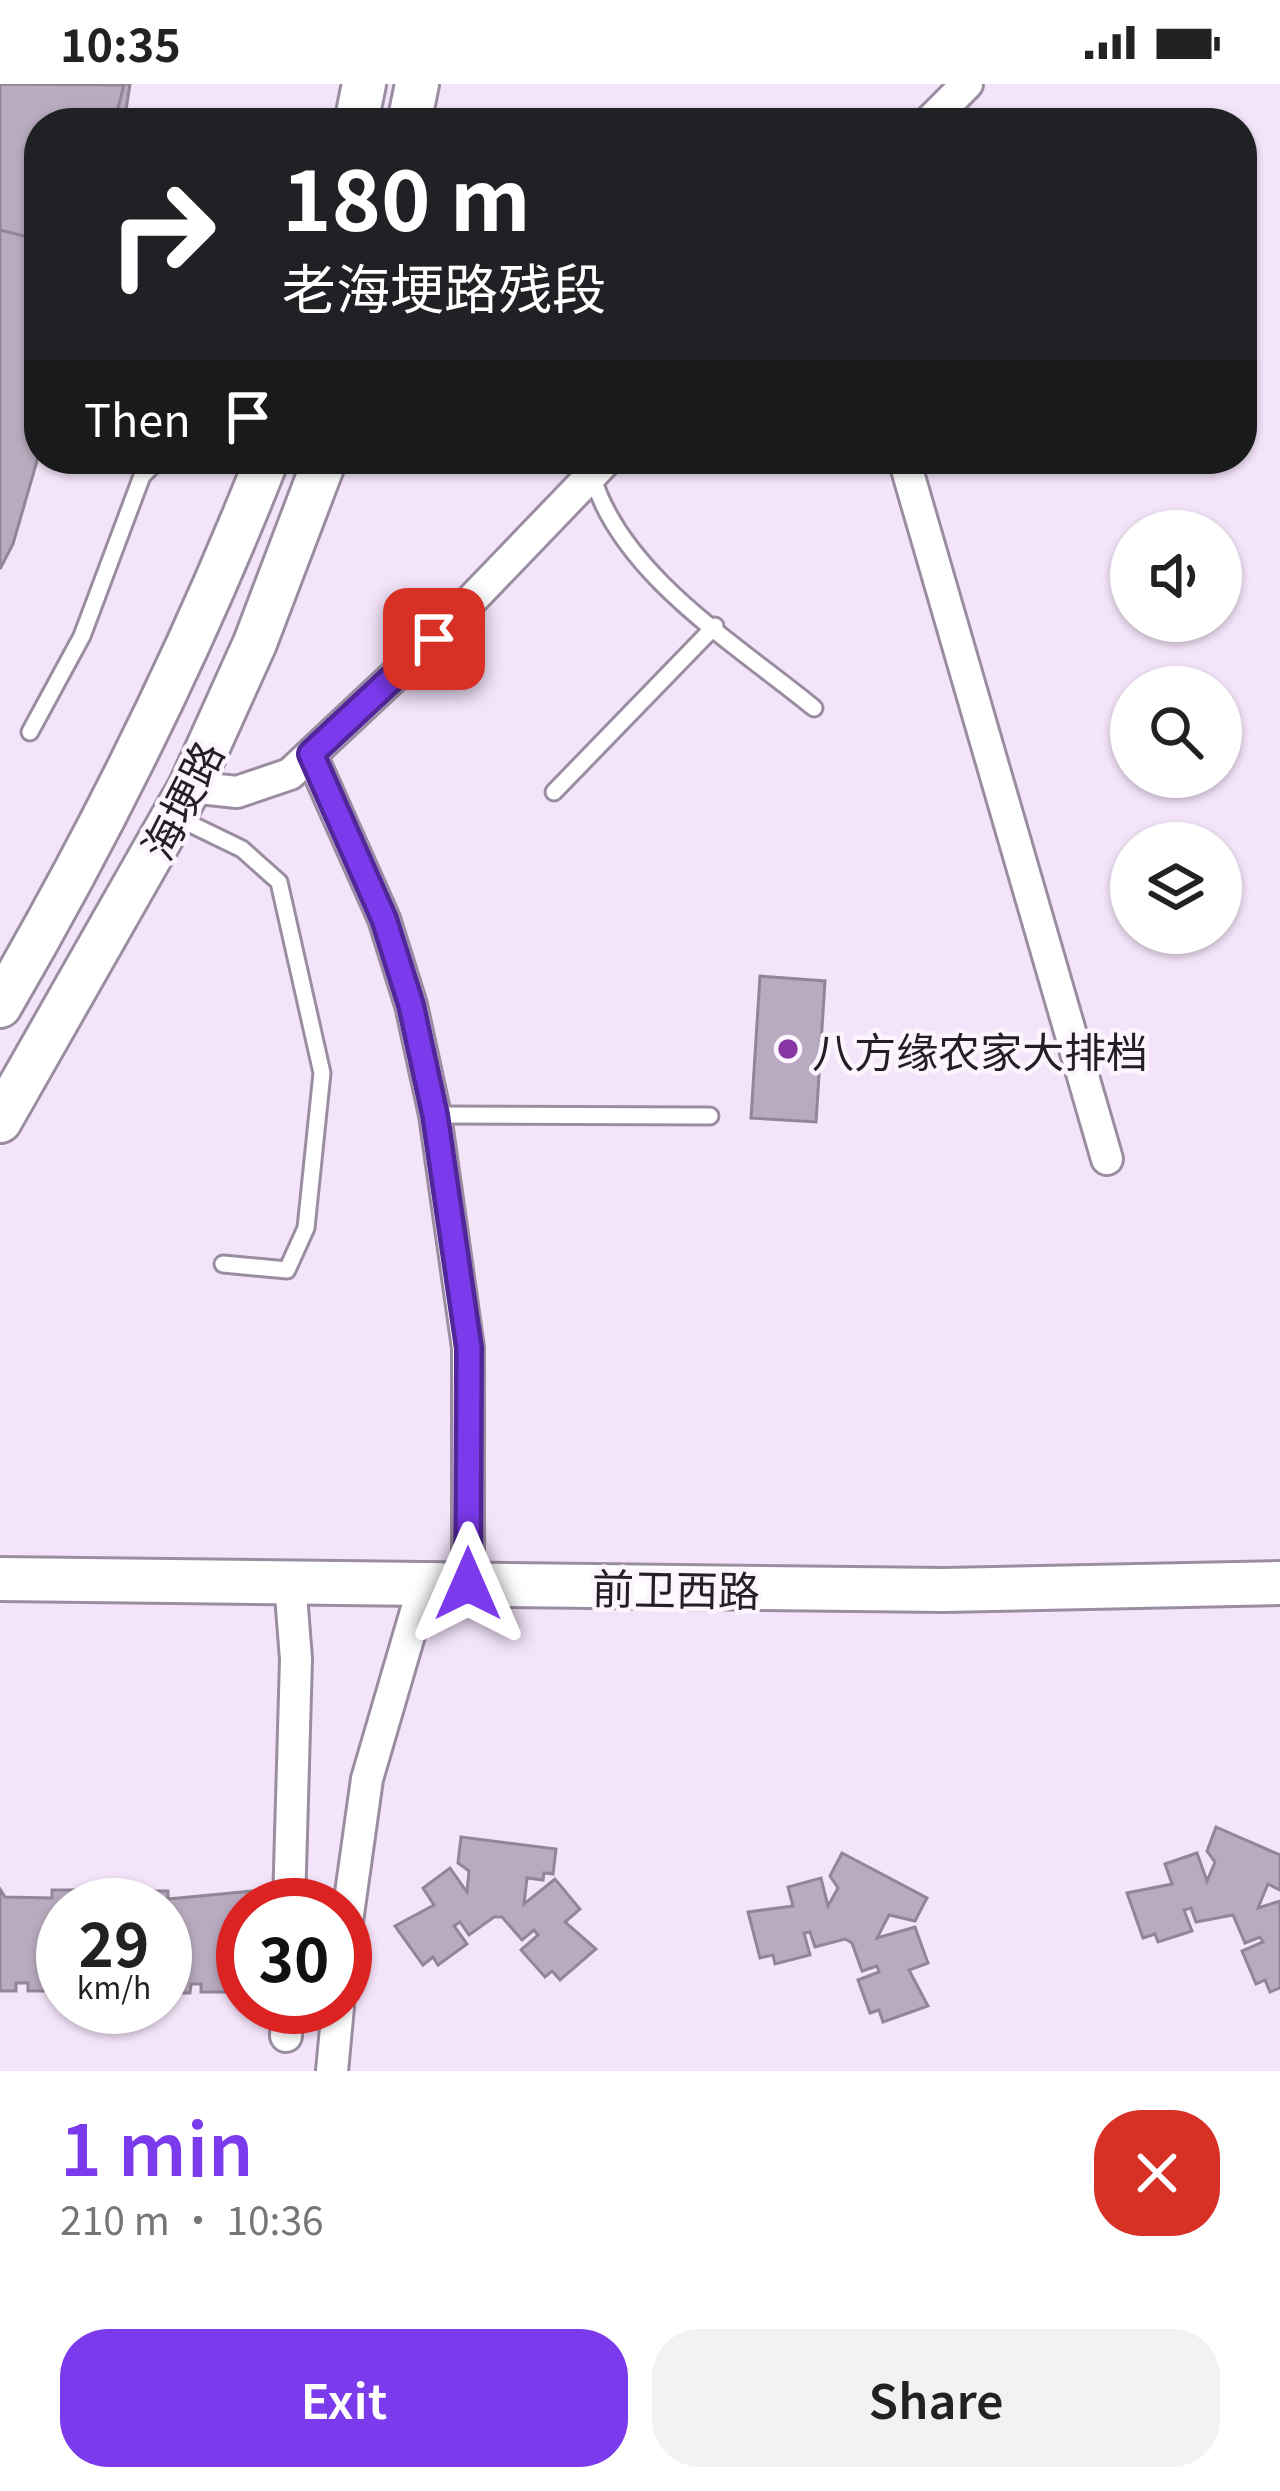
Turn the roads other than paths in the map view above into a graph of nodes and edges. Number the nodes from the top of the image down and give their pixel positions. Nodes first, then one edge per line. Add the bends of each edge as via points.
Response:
1 (968, 84) edge
2 (943, 108) edge
3 (144, 474) edge
4 (248, 474) edge
5 (319, 474) edge
6 (581, 474) edge
7 (592, 474) edge
8 (908, 474) edge
9 (715, 626) junction
10 (814, 708) dead end
11 (30, 732) dead end
12 (311, 754) junction
13 (554, 792) dead end
14 (182, 801) junction
15 (0, 1006) edge
16 (435, 1115) junction
17 (710, 1116) dead end
18 (0, 1121) edge
19 (1107, 1159) dead end
20 (223, 1264) dead end
21 (0, 1579) edge
22 (290, 1582) junction
23 (1280, 1583) edge
24 (424, 1584) junction
25 (468, 1584) junction
26 (290, 1878) edge
27 (353, 1878) edge
28 (335, 2034) edge
29 (332, 2071) edge

1 - 2 street
3 - 11 lane via 82,636
4 - 15 main road, 海埂路 via 165,700
5 - 14 main road, 海埂路 via 255,643
6 - 12 street via 434,639
7 - 9 lane via 602,512 653,573
8 - 19 street
9 - 10 lane
9 - 13 lane
12 - 14 street via 290,774
12 - 16 street via 384,919
14 - 18 main road, 海埂路
14 - 20 lane via 279,883 322,1073 306,1228 287,1270
16 - 17 lane
16 - 25 street via 469,1348
21 - 22 main road, 前卫西路
22 - 24 main road, 前卫西路
22 - 26 street via 296,1659
23 - 25 main road, 前卫西路 via 944,1590
24 - 25 main road, 前卫西路
24 - 27 street via 367,1779
28 - 29 street

